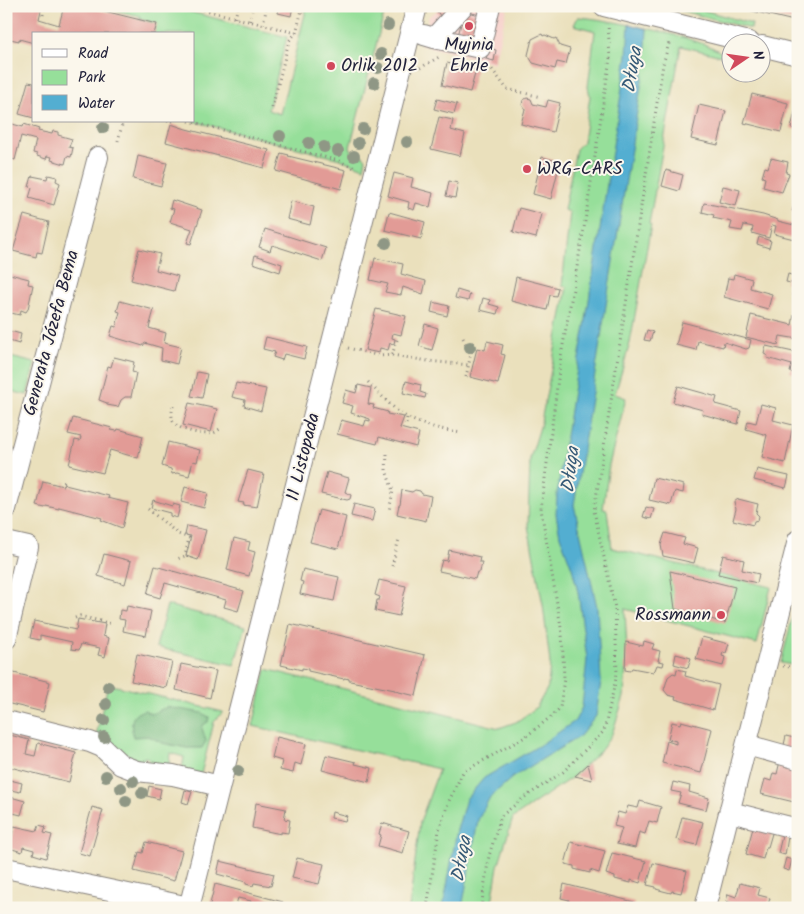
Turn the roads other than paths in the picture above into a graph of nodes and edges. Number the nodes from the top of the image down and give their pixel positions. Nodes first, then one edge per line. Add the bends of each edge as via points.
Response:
1 (418, 6) edge
2 (463, 6) edge
3 (484, 7) edge
4 (610, 12) edge
5 (411, 32) junction
6 (722, 36) edge
7 (438, 47) junction
8 (772, 48) edge
9 (798, 55) edge
10 (98, 157) dead end
11 (6, 509) edge
12 (798, 540) edge
13 (6, 542) edge
14 (793, 582) edge
15 (6, 639) edge
16 (6, 721) edge
17 (747, 745) junction
18 (798, 759) edge
19 (220, 786) junction
20 (730, 812) junction
21 (798, 829) edge
22 (6, 868) edge
23 (189, 907) edge
24 (705, 908) edge

1 - 5 street, 11 Listopada
2 - 7 street
3 - 7 street via 480,48
4 - 6 street
5 - 7 street
5 - 19 street, 11 Listopada
8 - 9 street
10 - 11 street, Generała Józefa Bema
12 - 14 street
13 - 15 street via 28,547
14 - 17 street
16 - 19 street via 90,742 102,747 121,765 137,771
17 - 18 street
17 - 20 street
19 - 23 street, 11 Listopada
20 - 21 street
20 - 24 street
22 - 23 street

